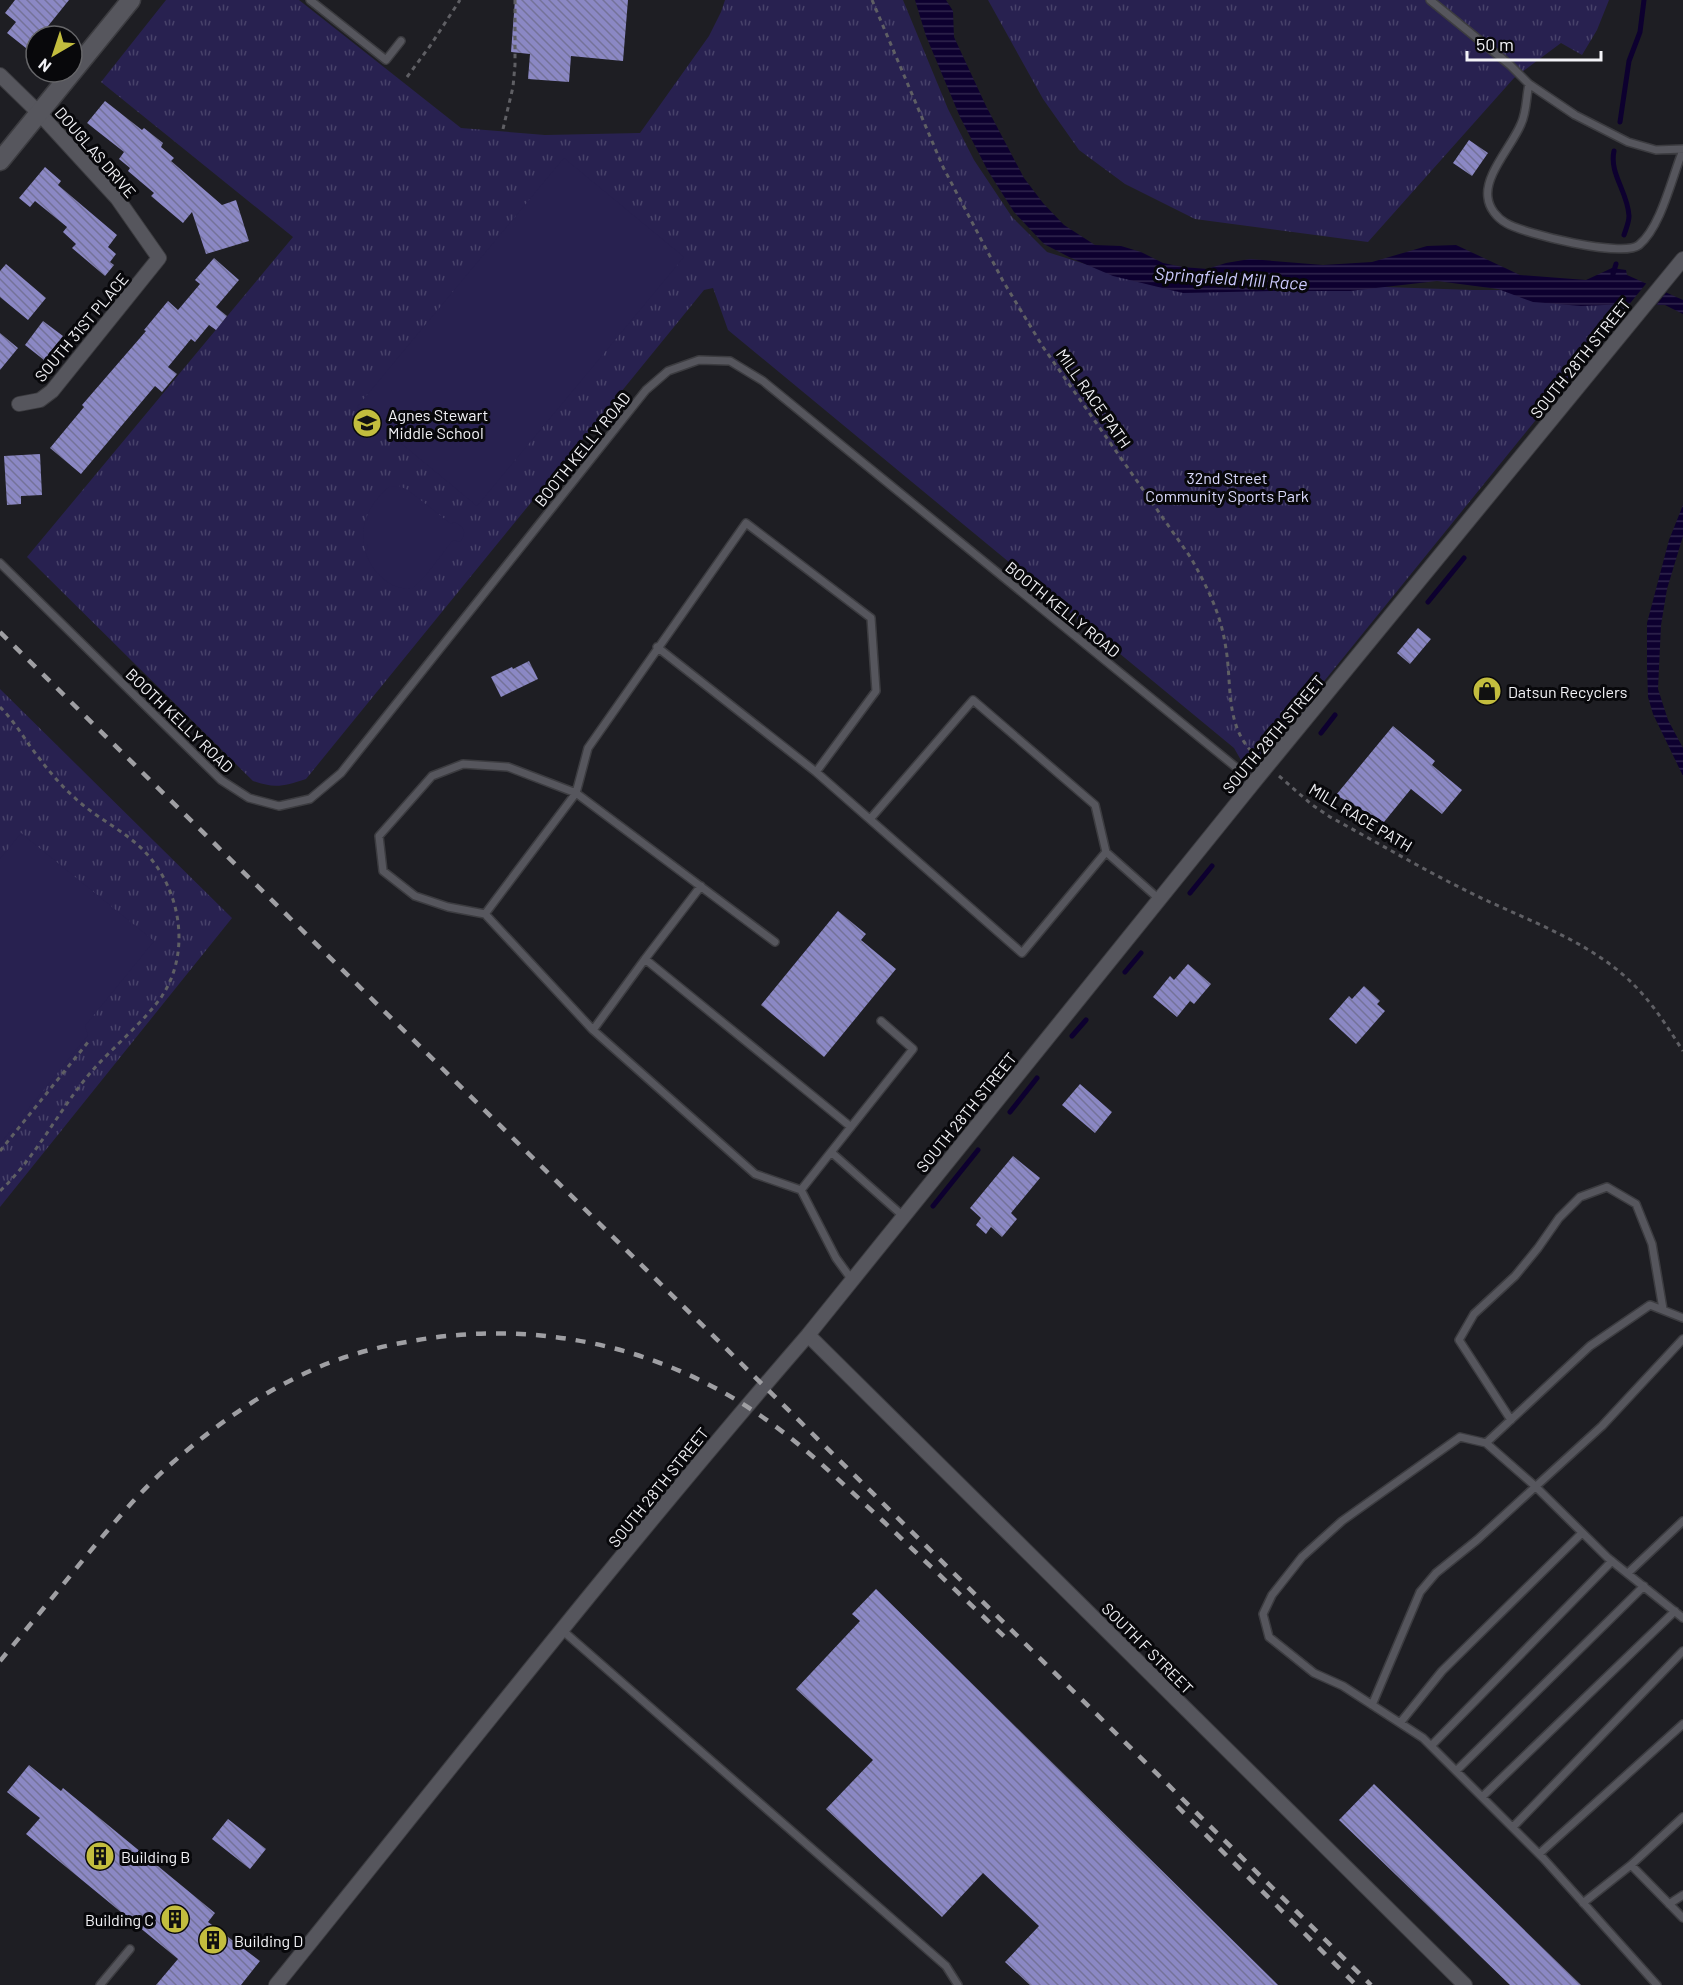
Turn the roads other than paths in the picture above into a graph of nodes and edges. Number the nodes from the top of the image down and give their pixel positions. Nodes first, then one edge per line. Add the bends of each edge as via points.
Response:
1 (131, 0) edge
2 (310, 0) edge
3 (1430, 0) edge
4 (401, 41) dead end
5 (0, 75) edge
6 (1528, 84) junction
7 (39, 113) junction
8 (1683, 149) edge
9 (0, 161) edge
10 (159, 258) joint
11 (1681, 262) edge
12 (19, 404) dead end
13 (0, 563) edge
14 (657, 647) junction
15 (816, 772) junction
16 (1254, 782) junction
17 (576, 793) junction
18 (871, 818) junction
19 (1106, 852) junction
20 (701, 886) junction
21 (1159, 899) junction
22 (485, 914) junction
23 (775, 942) dead end
24 (645, 960) junction
25 (881, 1021) dead end
26 (593, 1030) junction
27 (851, 1127) junction
28 (831, 1152) junction
29 (801, 1190) junction
30 (903, 1216) junction
31 (852, 1280) junction
32 (1663, 1310) junction
33 (1683, 1318) edge
34 (808, 1335) junction
35 (1683, 1339) edge
36 (1511, 1420) junction
37 (1486, 1443) junction
38 (1535, 1486) junction
39 (1683, 1521) edge
40 (1582, 1533) junction
41 (1611, 1561) junction
42 (1628, 1573) junction
43 (1644, 1586) junction
44 (1675, 1611) junction
45 (1683, 1618) edge
46 (562, 1630) junction
47 (1683, 1651) edge
48 (1372, 1705) junction
49 (1400, 1723) junction
50 (1683, 1724) edge
51 (1431, 1746) junction
52 (1456, 1771) junction
53 (1482, 1797) junction
54 (1683, 1816) edge
55 (1513, 1827) junction
56 (1539, 1854) junction
57 (1631, 1865) junction
58 (1683, 1894) edge
59 (1583, 1903) junction
60 (1669, 1904) junction
61 (1683, 1918) edge
62 (130, 1949) dead end
63 (100, 1985) edge
64 (276, 1985) edge
65 (957, 1985) edge
66 (1465, 1985) edge
67 (1657, 1985) edge

1 - 7 street
2 - 4 lane via 386,60
3 - 6 lane via 1510,64
5 - 7 street, DOUGLAS DRIVE
6 - 8 lane via 1575,115 1628,142 1656,150
6 - 8 lane via 1522,123 1488,185 1491,208 1497,216 1527,232 1617,249 1639,246 1662,211
7 - 9 street
7 - 10 street, DOUGLAS DRIVE via 117,198
10 - 12 street, SOUTH 31ST PLACE via 52,391 40,400
11 - 16 street, SOUTH 28TH STREET
13 - 16 lane, BOOTH KELLY ROAD via 221,780 249,798 279,807 310,799 341,773 646,390 668,371 699,360 730,361 763,381
14 - 15 lane
14 - 15 lane via 746,523 871,618 876,691
14 - 17 lane via 588,748
15 - 18 lane
16 - 21 street, SOUTH 28TH STREET
17 - 20 lane
17 - 22 lane
17 - 22 lane via 508,768 463,764 432,776 379,836 383,871 415,896 448,908
18 - 19 lane via 1022,952
18 - 19 lane via 973,700 1095,805
19 - 21 lane
20 - 23 lane
20 - 24 lane
21 - 30 street, SOUTH 28TH STREET
22 - 26 lane
24 - 26 lane
24 - 27 lane
25 - 27 lane via 913,1049
26 - 29 lane via 755,1174
27 - 28 lane
28 - 29 lane
28 - 30 lane
29 - 31 lane via 836,1258
30 - 31 street, SOUTH 28TH STREET
31 - 34 street, SOUTH 28TH STREET
32 - 33 lane
32 - 36 lane via 1650,1305 1590,1346
32 - 36 lane via 1652,1244 1636,1204 1607,1187 1580,1197 1515,1276 1474,1314 1459,1340
34 - 46 street, SOUTH 28TH STREET
34 - 66 street, SOUTH F STREET
35 - 38 lane via 1602,1426
36 - 37 lane
37 - 38 lane
37 - 48 lane via 1460,1437 1342,1521 1302,1557 1272,1595 1263,1614 1269,1637 1314,1673
38 - 40 lane
38 - 48 lane via 1436,1573 1420,1592
39 - 42 lane
40 - 41 lane
40 - 49 lane via 1442,1671
41 - 42 lane
41 - 51 lane
42 - 43 lane
43 - 44 lane
43 - 52 lane
44 - 45 lane
44 - 53 lane
46 - 64 street, SOUTH 28TH STREET
46 - 65 lane via 946,1966
47 - 55 lane
48 - 49 lane
49 - 51 lane
50 - 56 lane
51 - 52 lane
52 - 53 lane
53 - 55 lane
54 - 57 lane
55 - 56 lane
56 - 59 lane
57 - 59 lane
57 - 60 lane
58 - 60 lane
59 - 67 lane
60 - 61 lane
62 - 63 lane

